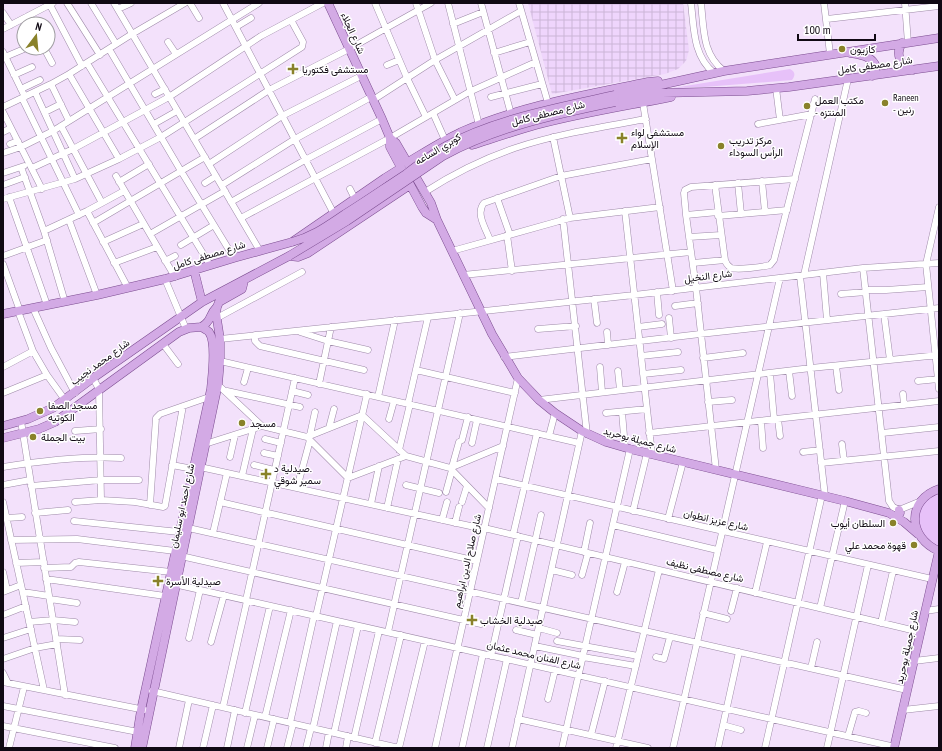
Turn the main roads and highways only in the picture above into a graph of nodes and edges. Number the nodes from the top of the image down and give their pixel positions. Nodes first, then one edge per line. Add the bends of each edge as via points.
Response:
1 (328, 3) edge
2 (939, 38) edge
3 (905, 43) junction
4 (846, 52) junction
5 (939, 66) edge
6 (914, 70) junction
7 (872, 76) junction
8 (683, 80) junction
9 (694, 92) junction
10 (615, 99) junction
11 (462, 132) junction
12 (468, 147) junction
13 (404, 165) junction
14 (417, 178) junction
15 (410, 185) junction
16 (437, 220) junction
17 (292, 242) junction
18 (289, 256) junction
19 (194, 270) junction
20 (244, 280) junction
21 (202, 302) junction
22 (217, 307) junction
23 (3, 314) edge
24 (201, 327) junction
25 (215, 382) junction
26 (3, 426) edge
27 (3, 438) edge
28 (197, 468) junction
29 (939, 484) edge
30 (935, 491) edge
31 (918, 534) junction
32 (939, 551) edge
33 (178, 554) junction
34 (172, 584) junction
35 (151, 679) junction
36 (145, 710) junction
37 (894, 747) edge
38 (135, 748) edge
39 (142, 748) edge

1 - 13 main road, شارع الجلاء via 390,138 395,141
2 - 3 main road, شارع مصطفى كامل
3 - 4 main road, شارع مصطفى كامل
3 - 6 main road via 899,50 900,60 904,66
4 - 7 main road via 873,60 876,67
4 - 8 main road, شارع مصطفى كامل
5 - 6 main road, شارع مصطفى كامل
6 - 7 main road, شارع مصطفى كامل
7 - 9 main road, شارع مصطفى كامل via 747,91
8 - 10 main road, شارع مصطفى كامل
8 - 11 main road, شارع مصطفى كامل via 648,82 548,103
9 - 10 main road, شارع مصطفى كامل
9 - 12 main road, شارع مصطفى كامل via 581,114 501,135
10 - 17 main road, كوبري الساعه, bridge via 534,114 457,141 318,232
10 - 18 main road, كوبري الساعه, bridge via 518,125 456,148 347,221
11 - 12 main road via 458,138 459,142
11 - 13 main road, شارع مصطفى كامل
12 - 14 main road, شارع مصطفى كامل
13 - 14 main road, شارع الجلاء
13 - 15 main road, شارع الجلاء
13 - 17 main road, شارع مصطفى كامل
14 - 16 main road, شارع الجلاء
15 - 16 main road, شارع الجلاء via 426,213
15 - 18 main road via 308,253 298,257
16 - 31 main road, شارع جميلة بوحريد via 480,311 518,378 555,413 585,433 649,454 889,514 898,514
17 - 19 main road, شارع مصطفى كامل
18 - 20 main road
19 - 21 main road
19 - 23 main road, شارع مصطفى كامل via 128,288
20 - 21 main road
20 - 22 main road via 242,289 219,302
21 - 26 main road, شارع محمد نجيب via 65,400 41,414
22 - 24 main road via 208,322
22 - 25 main road, شارع احمد ابو سليمان via 220,361
24 - 25 main road, شارع احمد ابو سليمان via 209,333 213,344
24 - 27 main road via 186,329 55,422 23,434
25 - 28 main road, شارع احمد ابو سليمان via 205,444
25 - 28 main road, شارع احمد ابو سليمان via 208,397
28 - 33 main road, شارع احمد ابو سليمان
29 - 30 main road
30 - 31 main road via 921,501 917,509 915,526
31 - 32 main road, شارع جميلة بوحريد via 927,544
32 - 37 main road, شارع جميلة بوحريد
33 - 34 main road, شارع احمد ابو سليمان
33 - 34 main road, شارع احمد ابو سليمان via 170,572
34 - 35 main road, شارع احمد ابو سليمان
34 - 35 main road, شارع احمد ابو سليمان via 165,596
35 - 36 main road, شارع احمد ابو سليمان
35 - 36 main road, شارع احمد ابو سليمان via 152,691
36 - 38 main road, شارع احمد ابو سليمان
36 - 39 main road, شارع احمد ابو سليمان

